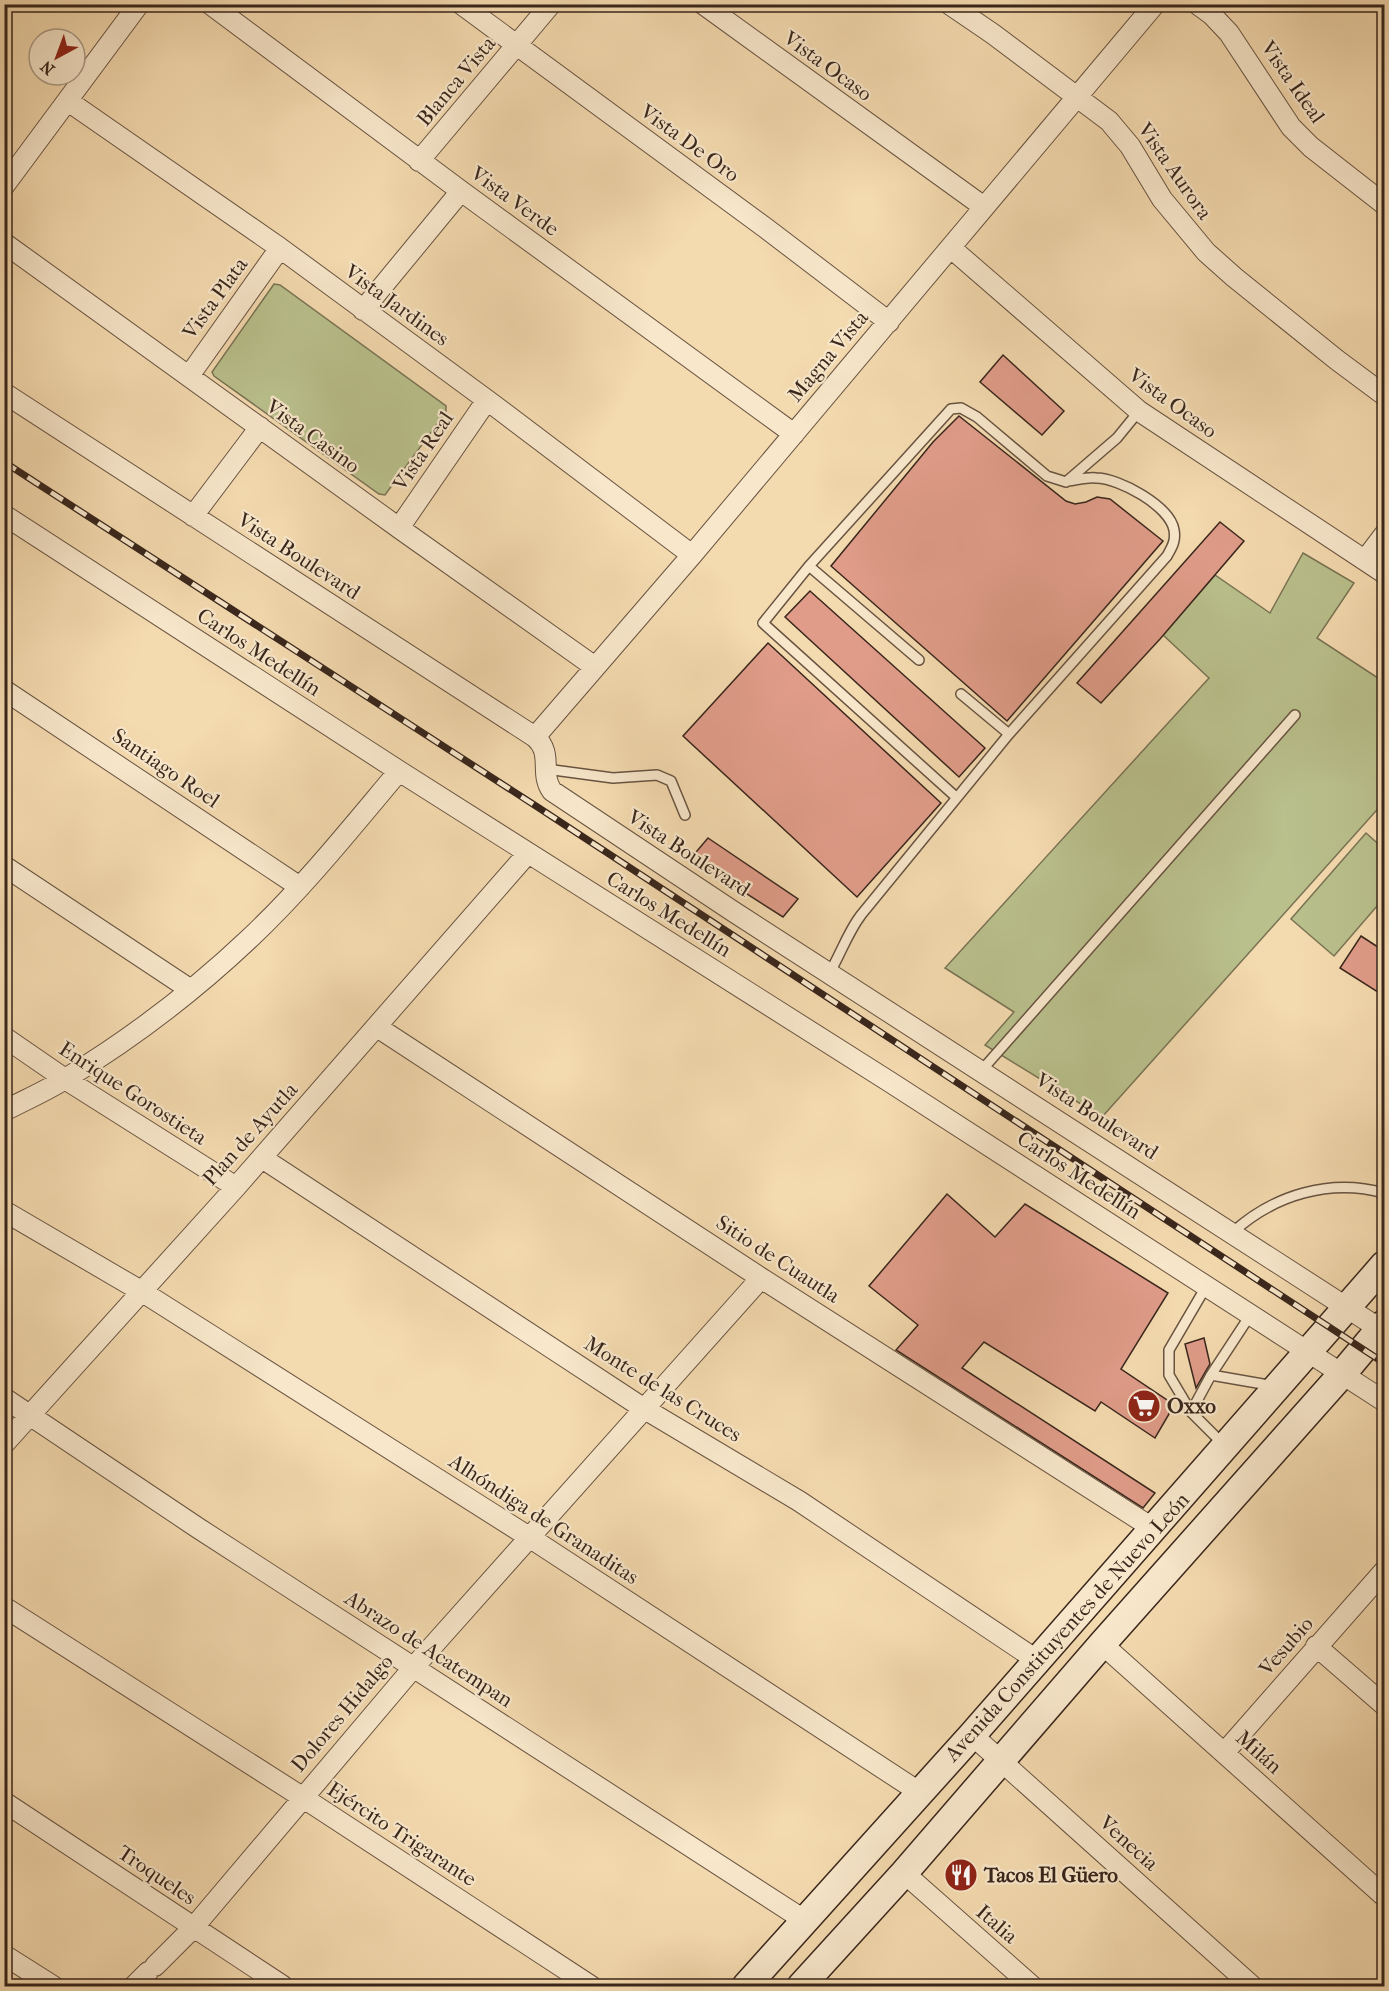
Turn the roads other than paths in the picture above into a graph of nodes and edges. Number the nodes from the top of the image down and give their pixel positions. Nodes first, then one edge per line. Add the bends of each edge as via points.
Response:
1 (139, 4) edge
2 (210, 4) edge
3 (461, 4) edge
4 (551, 4) edge
5 (703, 4) edge
6 (949, 4) edge
7 (1155, 4) edge
8 (1197, 4) edge
9 (517, 46) junction
10 (1077, 96) junction
11 (68, 101) junction
12 (420, 160) junction
13 (4, 186) edge
14 (461, 191) junction
15 (1384, 204) edge
16 (984, 207) junction
17 (4, 243) edge
18 (280, 248) junction
19 (951, 248) junction
20 (363, 310) junction
21 (889, 322) junction
22 (189, 376) junction
23 (4, 393) edge
24 (1384, 395) edge
25 (487, 400) junction
26 (1139, 411) junction
27 (260, 427) junction
28 (794, 434) junction
29 (1066, 482) junction
30 (4, 515) edge
31 (193, 516) junction
32 (399, 528) junction
33 (1384, 535) edge
34 (692, 555) junction
35 (1365, 560) junction
36 (809, 566) junction
37 (1384, 573) edge
38 (919, 660) dead end
39 (595, 667) junction
40 (4, 690) edge
41 (961, 694) dead end
42 (1295, 715) dead end
43 (1009, 734) junction
44 (535, 737) junction
45 (546, 769) junction
46 (399, 771) junction
47 (956, 797) junction
48 (685, 815) dead end
49 (528, 853) junction
50 (4, 866) edge
51 (300, 887) junction
52 (830, 972) junction
53 (191, 990) junction
54 (377, 1027) junction
55 (4, 1037) edge
56 (981, 1071) junction
57 (65, 1079) junction
58 (4, 1111) edge
59 (262, 1158) junction
60 (236, 1187) junction
61 (1384, 1192) edge
62 (4, 1210) edge
63 (1233, 1232) junction
64 (1384, 1265) edge
65 (761, 1278) junction
66 (1207, 1285) junction
67 (141, 1291) junction
68 (1348, 1307) junction
69 (1251, 1314) junction
70 (1382, 1326) edge
71 (1308, 1351) junction
72 (1343, 1373) junction
73 (1211, 1375) junction
74 (1278, 1387) junction
75 (4, 1398) edge
76 (1384, 1401) edge
77 (643, 1408) junction
78 (4, 1412) edge
79 (1191, 1412) junction
80 (26, 1420) junction
81 (4, 1444) edge
82 (1226, 1447) junction
83 (1154, 1529) junction
84 (529, 1537) junction
85 (1384, 1571) edge
86 (4, 1607) edge
87 (1102, 1644) junction
88 (1316, 1646) junction
89 (1038, 1661) junction
90 (412, 1668) junction
91 (1384, 1705) edge
92 (972, 1735) junction
93 (1224, 1753) junction
94 (1001, 1760) junction
95 (919, 1792) junction
96 (302, 1797) junction
97 (4, 1802) edge
98 (904, 1873) junction
99 (1384, 1896) edge
100 (804, 1920) junction
101 (193, 1928) junction
102 (4, 1955) edge
103 (146, 1975) edge
104 (53, 1986) edge
105 (283, 1986) edge
106 (591, 1986) edge
107 (746, 1986) edge
108 (803, 1986) edge
109 (1032, 1986) edge
110 (1252, 1986) edge

1 - 11 street
2 - 12 street, Vista Verde
3 - 9 street, Vista De Oro
4 - 9 street, Blanca Vista
5 - 16 street, Vista Ocaso
6 - 10 street, Vista Aurora
7 - 10 street, Magna Vista
8 - 15 street, Vista Ideal via 1229,33 1291,127
9 - 12 street, Blanca Vista
9 - 21 street, Vista De Oro
10 - 16 street, Magna Vista
10 - 24 street, Vista Aurora via 1109,121 1130,146 1162,200 1206,252
11 - 13 street
11 - 18 street, Vista Jardines
12 - 14 street, Vista Verde
14 - 20 street
14 - 28 street, Vista Verde
16 - 19 street, Magna Vista
17 - 22 street, Vista Casino
18 - 20 street, Vista Jardines
18 - 22 street, Vista Plata
19 - 21 street, Magna Vista
19 - 26 street, Vista Ocaso
20 - 25 street, Vista Jardines
21 - 28 street, Magna Vista
22 - 27 street, Vista Casino
23 - 31 street, Vista Boulevard
25 - 32 street, Vista Real
25 - 34 street, Vista Jardines
26 - 29 lane via 1117,438
26 - 35 street, Vista Ocaso
27 - 31 street
27 - 32 street, Vista Casino
28 - 34 street, Magna Vista
29 - 36 lane via 1047,476 977,417 961,408 951,409
29 - 43 lane via 1097,477 1142,495 1162,509 1174,528 1174,543 1167,556
30 - 46 street, Carlos Medellín
31 - 44 street, Vista Boulevard
32 - 39 street, Vista Casino
33 - 35 street
34 - 39 street, Magna Vista
35 - 37 street, Vista Ocaso
36 - 38 lane
36 - 47 lane via 763,623
39 - 44 street, Magna Vista
40 - 51 street, Santiago Roel
41 - 43 lane
42 - 56 lane
43 - 47 lane
44 - 45 street, Vista Boulevard via 544,748
45 - 48 lane via 613,778 657,775 671,781
45 - 52 street, Vista Boulevard via 552,791
46 - 49 street, Carlos Medellín
46 - 51 street
47 - 52 lane via 850,930
49 - 54 street, Plan de Ayutla
49 - 66 street, Carlos Medellín
50 - 53 street
51 - 53 street
52 - 56 street, Vista Boulevard
53 - 57 street
54 - 59 street, Plan de Ayutla
54 - 65 street, Sitio de Cuautla
55 - 57 street, Enrique Gorostieta
56 - 63 street, Vista Boulevard
57 - 58 street
57 - 60 street, Enrique Gorostieta
59 - 60 street, Plan de Ayutla
59 - 77 street, Monte de las Cruces
60 - 67 street, Plan de Ayutla
61 - 63 lane via 1365,1187 1322,1187 1285,1198 1247,1219
62 - 67 street, Alhóndiga de Granaditas
63 - 68 street, Vista Boulevard
64 - 68 main road, Avenida Constituyentes de Nuevo León
65 - 77 street, Dolores Hidalgo
65 - 83 street, Sitio de Cuautla
66 - 69 street, Carlos Medellín
66 - 79 lane via 1169,1350 1169,1375
67 - 80 street, Plan de Ayutla
67 - 84 street, Alhóndiga de Granaditas
68 - 70 street, Vista Boulevard
68 - 71 main road, Avenida Constituyentes de Nuevo León
69 - 71 street, Carlos Medellín
69 - 73 lane
70 - 72 main road, Avenida Constituyentes de Nuevo León
71 - 72 street, Carlos Medellín
71 - 74 main road, Avenida Constituyentes de Nuevo León
72 - 76 street, Carlos Medellín
72 - 87 main road, Avenida Constituyentes de Nuevo León
73 - 74 lane
73 - 79 lane
74 - 82 main road, Avenida Constituyentes de Nuevo León
75 - 80 street
77 - 84 street, Dolores Hidalgo
77 - 89 street, Monte de las Cruces via 799,1501
78 - 80 street
79 - 82 lane
80 - 81 street, Plan de Ayutla
80 - 90 street, Abrazo de Acatempan
82 - 83 main road, Avenida Constituyentes de Nuevo León
83 - 89 main road, Avenida Constituyentes de Nuevo León
84 - 90 street, Dolores Hidalgo
84 - 95 street, Alhóndiga de Granaditas
85 - 88 street, Vesubio
86 - 96 street, Ejército Trigarante
87 - 93 street, Milán
87 - 94 main road, Avenida Constituyentes de Nuevo León
88 - 91 street
88 - 93 street, Vesubio
89 - 92 main road, Avenida Constituyentes de Nuevo León
90 - 96 street, Dolores Hidalgo
90 - 100 street, Abrazo de Acatempan
92 - 94 street, Venecia
92 - 95 main road, Avenida Constituyentes de Nuevo León
93 - 99 street, Milán
94 - 98 main road, Avenida Constituyentes de Nuevo León
94 - 110 street, Venecia
95 - 100 main road, Avenida Constituyentes de Nuevo León
96 - 101 street, Dolores Hidalgo
96 - 106 street, Ejército Trigarante
97 - 101 street, Troqueles
98 - 108 main road, Avenida Constituyentes de Nuevo León
98 - 109 street, Italia
100 - 107 main road, Avenida Constituyentes de Nuevo León
101 - 103 street, Dolores Hidalgo
101 - 105 street, Troqueles
102 - 104 street

